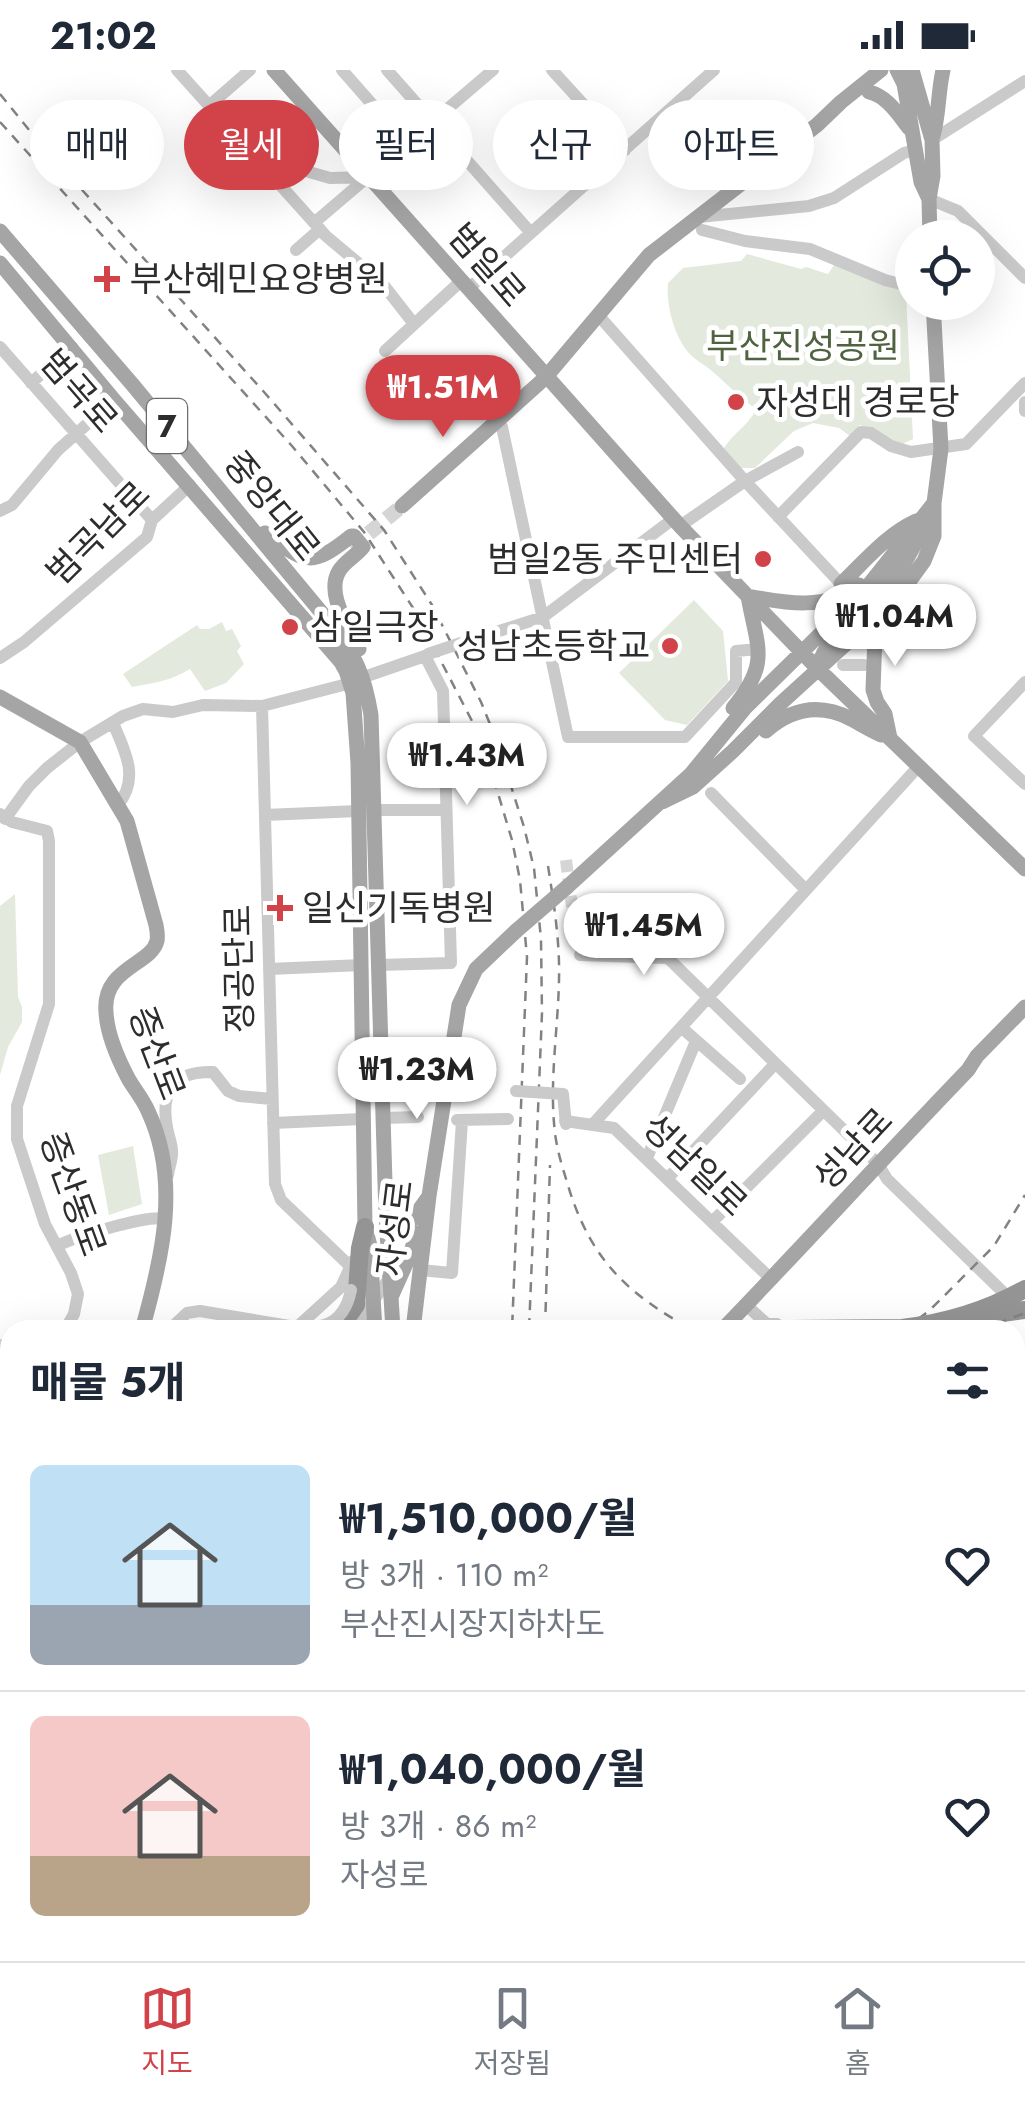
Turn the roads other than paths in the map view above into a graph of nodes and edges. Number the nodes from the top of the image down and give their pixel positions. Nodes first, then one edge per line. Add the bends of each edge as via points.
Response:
1 (177, 70) edge
2 (250, 70) edge
3 (274, 70) edge
4 (342, 70) edge
5 (387, 70) edge
6 (493, 70) edge
7 (552, 70) edge
8 (714, 70) edge
9 (880, 70) edge
10 (897, 70) edge
11 (912, 70) edge
12 (943, 70) edge
13 (1025, 81) edge
14 (862, 83) edge
15 (205, 100) edge
16 (216, 100) edge
17 (368, 100) edge
18 (414, 100) edge
19 (458, 100) edge
20 (579, 100) edge
21 (681, 100) edge
22 (814, 128) edge
23 (648, 130) edge
24 (912, 133) junction
25 (932, 140) junction
26 (339, 143) edge
27 (628, 147) edge
28 (915, 150) junction
29 (473, 167) edge
30 (286, 190) edge
31 (355, 190) edge
32 (381, 190) edge
33 (580, 190) edge
34 (738, 190) edge
35 (929, 200) junction
36 (930, 220) edge
37 (700, 224) junction
38 (317, 226) junction
39 (0, 231) edge
40 (532, 233) junction
41 (296, 250) dead end
42 (1020, 263) edge
43 (1, 265) edge
44 (1025, 278) edge
45 (895, 283) edge
46 (465, 285) junction
47 (599, 316) junction
48 (934, 320) edge
49 (414, 324) junction
50 (0, 347) edge
51 (72, 347) junction
52 (385, 352) dead end
53 (546, 378) junction
54 (31, 382) junction
55 (1025, 384) edge
56 (114, 400) junction
57 (1025, 402) edge
58 (515, 407) junction
59 (1025, 412) edge
60 (502, 427) junction
61 (76, 434) junction
62 (941, 449) junction
63 (798, 452) dead end
64 (745, 480) junction
65 (190, 485) junction
66 (228, 502) junction
67 (934, 503) junction
68 (402, 506) tunnel mouth
69 (0, 511) edge
70 (778, 517) junction
71 (924, 517) junction
72 (152, 520) junction
73 (676, 522) junction
74 (265, 533) junction
75 (351, 548) tunnel mouth
76 (332, 564) junction
77 (885, 566) junction
78 (841, 584) joint
79 (748, 596) junction
80 (892, 599) junction
81 (542, 616) junction
82 (493, 634) dead end
83 (473, 639) dead end
84 (359, 649) junction
85 (759, 649) junction
86 (800, 652) junction
87 (428, 654) dead end
88 (0, 658) edge
89 (842, 664) dead end
90 (864, 665) dead end
91 (818, 669) junction
92 (362, 678) junction
93 (1025, 682) edge
94 (0, 697) edge
95 (262, 706) junction
96 (112, 723) junction
97 (890, 738) junction
98 (80, 742) junction
99 (734, 752) junction
100 (918, 767) junction
101 (691, 774) junction
102 (1025, 784) edge
103 (711, 793) dead end
104 (662, 802) junction
105 (118, 805) junction
106 (367, 810) junction
107 (446, 810) junction
108 (265, 815) junction
109 (3, 816) edge
110 (1021, 865) edge
111 (1025, 881) edge
112 (805, 889) junction
113 (580, 955) dead end
114 (370, 965) junction
115 (269, 969) junction
116 (708, 1000) junction
117 (1025, 1007) edge
118 (682, 1028) junction
119 (696, 1041) junction
120 (363, 1049) junction
121 (775, 1064) junction
122 (740, 1079) dead end
123 (382, 1081) junction
124 (516, 1092) dead end
125 (272, 1099) junction
126 (823, 1111) junction
127 (383, 1118) junction
128 (418, 1118) dead end
129 (362, 1119) junction
130 (508, 1119) dead end
131 (273, 1123) junction
132 (593, 1124) junction
133 (647, 1158) junction
134 (878, 1164) junction
135 (668, 1178) junction
136 (166, 1182) junction
137 (429, 1196) junction
138 (386, 1216) junction
139 (166, 1218) junction
140 (712, 1222) junction
141 (365, 1227) junction
142 (56, 1246) junction
143 (387, 1247) junction
144 (360, 1248) junction
145 (417, 1253) junction
146 (352, 1268) junction
147 (372, 1268) junction
148 (390, 1277) junction
149 (770, 1280) junction
150 (355, 1289) junction
151 (1021, 1295) edge
152 (382, 1300) junction
153 (746, 1305) junction
154 (1025, 1310) edge
155 (71, 1320) edge
156 (145, 1320) edge
157 (180, 1320) edge
158 (247, 1320) edge
159 (297, 1320) edge
160 (334, 1320) edge
161 (345, 1320) edge
162 (363, 1320) edge
163 (377, 1320) edge
164 (390, 1320) edge
165 (414, 1320) edge
166 (731, 1320) edge
167 (763, 1320) edge
168 (939, 1320) edge
169 (944, 1320) edge
170 (968, 1320) edge
171 (972, 1320) edge

1 - 15 street
2 - 16 street
3 - 26 main road, 범일로
4 - 17 street
5 - 18 street
6 - 19 street
7 - 20 street
8 - 21 street
9 - 14 main road
10 - 14 main road
10 - 24 main road
11 - 25 main road
12 - 25 main road
13 - 25 street
14 - 22 main road
14 - 24 main road
23 - 27 street
24 - 28 main road
25 - 35 main road
28 - 35 main road
28 - 37 street via 834,198
29 - 40 street
30 - 38 street
31 - 38 street
32 - 46 main road, 범일로
33 - 40 street
34 - 37 main road
35 - 36 main road
35 - 42 street via 958,210
37 - 45 street via 745,241 810,250
37 - 47 main road via 649,255
38 - 41 street
38 - 49 street via 382,283
39 - 66 main road, 중앙대로 / 7
40 - 46 street
42 - 44 street
43 - 51 main road, 중앙대로 / 7
46 - 49 street
46 - 53 main road, 범일로
47 - 53 main road
47 - 64 street
48 - 62 main road, 자성로
49 - 52 street
50 - 54 street, 범곡로
51 - 54 street
51 - 56 main road, 중앙대로 / 7
53 - 58 main road
53 - 73 main road, 범일로
54 - 61 street, 범곡로
55 - 62 street via 966,444
56 - 61 street
56 - 65 main road, 중앙대로 / 7
57 - 59 street
58 - 60 main road
58 - 60 main road via 483,422 387,506 402,517
58 - 68 main road
60 - 81 street
61 - 69 street
61 - 72 street, 범곡로
62 - 67 main road, 자성로
62 - 70 street via 911,452 861,432
63 - 64 street
64 - 70 street
64 - 73 street
65 - 72 street, 범곡남로
65 - 92 main road, 중앙대로 / 7 via 341,662
66 - 74 main road
66 - 92 main road, 중앙대로 / 7 via 331,624
67 - 71 main road, 자성로
67 - 80 main road, 자성로 via 934,536 924,560
70 - 78 street
71 - 77 main road, 자성로
71 - 78 main road via 901,528
71 - 91 main road, 자성로 via 900,570 828,645
72 - 88 street, 범곡남로 via 147,537
73 - 79 main road, 범일로
73 - 81 street
74 - 76 main road via 287,560 310,568
74 - 84 main road via 310,558 327,556 351,536 363,547 339,571 336,588
75 - 76 main road
76 - 84 main road via 328,608
77 - 79 main road via 829,601
77 - 86 main road, 자성로
79 - 85 main road
79 - 86 main road, 범일로
80 - 91 main road, 자성로
80 - 97 main road via 875,635 872,665 873,690
81 - 82 street
81 - 85 street via 568,737 685,737 736,682 736,651
83 - 87 street, bridge
84 - 92 main road
85 - 101 main road via 754,678
86 - 91 main road, 범일로
86 - 101 main road, 자성로
89 - 90 street
91 - 97 main road, 범일로
91 - 99 main road, 자성로
92 - 95 street
92 - 106 main road, 중앙대로 / 7 via 355,712
92 - 106 main road, 중앙대로 / 7 via 374,690
92 - 107 street via 425,656 443,691
93 - 102 street via 974,736
94 - 98 main road, 증산로
95 - 96 street via 144,709
95 - 108 street, 정공단로
96 - 98 street
96 - 105 street via 130,784
97 - 99 main road via 838,714 798,711
97 - 100 main road, 범일로
98 - 105 main road, 증산로
98 - 109 street
99 - 104 main road, 자성로 via 693,787
100 - 110 main road
100 - 112 street
101 - 104 main road, 자성로
103 - 112 street
104 - 137 main road, 자성로, bridge via 476,969 459,1005
105 - 136 main road, 증산로 via 140,860 158,938 117,978 106,1014 127,1076 148,1111
106 - 107 street
106 - 108 street
106 - 114 main road, 중앙대로 / 7
107 - 114 street via 450,963
108 - 115 street, 정공단로
109 - 142 street, 증산동로 via 46,831 49,841 49,1004 16,1106 17,1140
110 - 111 main road
112 - 116 street
113 - 116 street via 666,958
114 - 115 street
114 - 120 main road, 중앙대로 / 7
114 - 123 main road, 중앙대로 / 7
115 - 125 street, 정공단로
116 - 118 street
116 - 121 street
117 - 134 main road, 성남로
118 - 119 street
118 - 132 street
119 - 122 street
119 - 133 street
120 - 123 main road via 370,1103
120 - 129 main road, 중앙대로 / 7
121 - 126 street
121 - 135 street
123 - 127 main road, 중앙대로 / 7
124 - 132 street, 성남일로, bridge via 562,1094 565,1122
125 - 131 street, 정공단로
125 - 136 street via 228,1092 213,1072 174,1083 165,1101 172,1153
126 - 134 street
126 - 140 street
127 - 128 street
127 - 138 main road, 중앙대로 / 7
129 - 131 street
129 - 141 main road, 중앙대로 / 7
130 - 145 street via 460,1120 452,1272
131 - 146 street, 정공단로 via 274,1184 281,1200
132 - 133 street, 성남일로 via 614,1128
133 - 135 street, 성남일로
134 - 149 main road, 성남로
134 - 151 street
135 - 140 street, 성남일로
136 - 139 main road, 증산로
137 - 138 main road via 407,1227 392,1227
137 - 145 main road, 자성로
138 - 143 main road, 중앙대로 / 7
139 - 142 street
139 - 156 main road, 증산로
140 - 149 street, 성남일로
141 - 144 highway
141 - 147 main road, 중앙대로 / 7
142 - 155 street, 증산동로 via 78,1294
143 - 145 main road via 399,1256
143 - 148 main road, 중앙대로 / 7
144 - 146 street
144 - 150 highway
145 - 148 main road
145 - 152 main road
145 - 165 main road, 자성로
146 - 150 street
146 - 159 street via 341,1287
147 - 148 main road
147 - 152 main road, 중앙대로 / 7
148 - 152 main road, 중앙대로 / 7
149 - 153 main road, 성남로
150 - 160 street, bridge
150 - 161 highway via 356,1305
151 - 168 street
151 - 169 highway, bridge
151 - 170 street
152 - 162 street
152 - 163 main road, 중앙대로 / 7
152 - 164 main road, 중앙대로 / 7
153 - 166 main road, 성남로
153 - 167 street
154 - 171 highway, bridge
157 - 158 street via 200,1312

